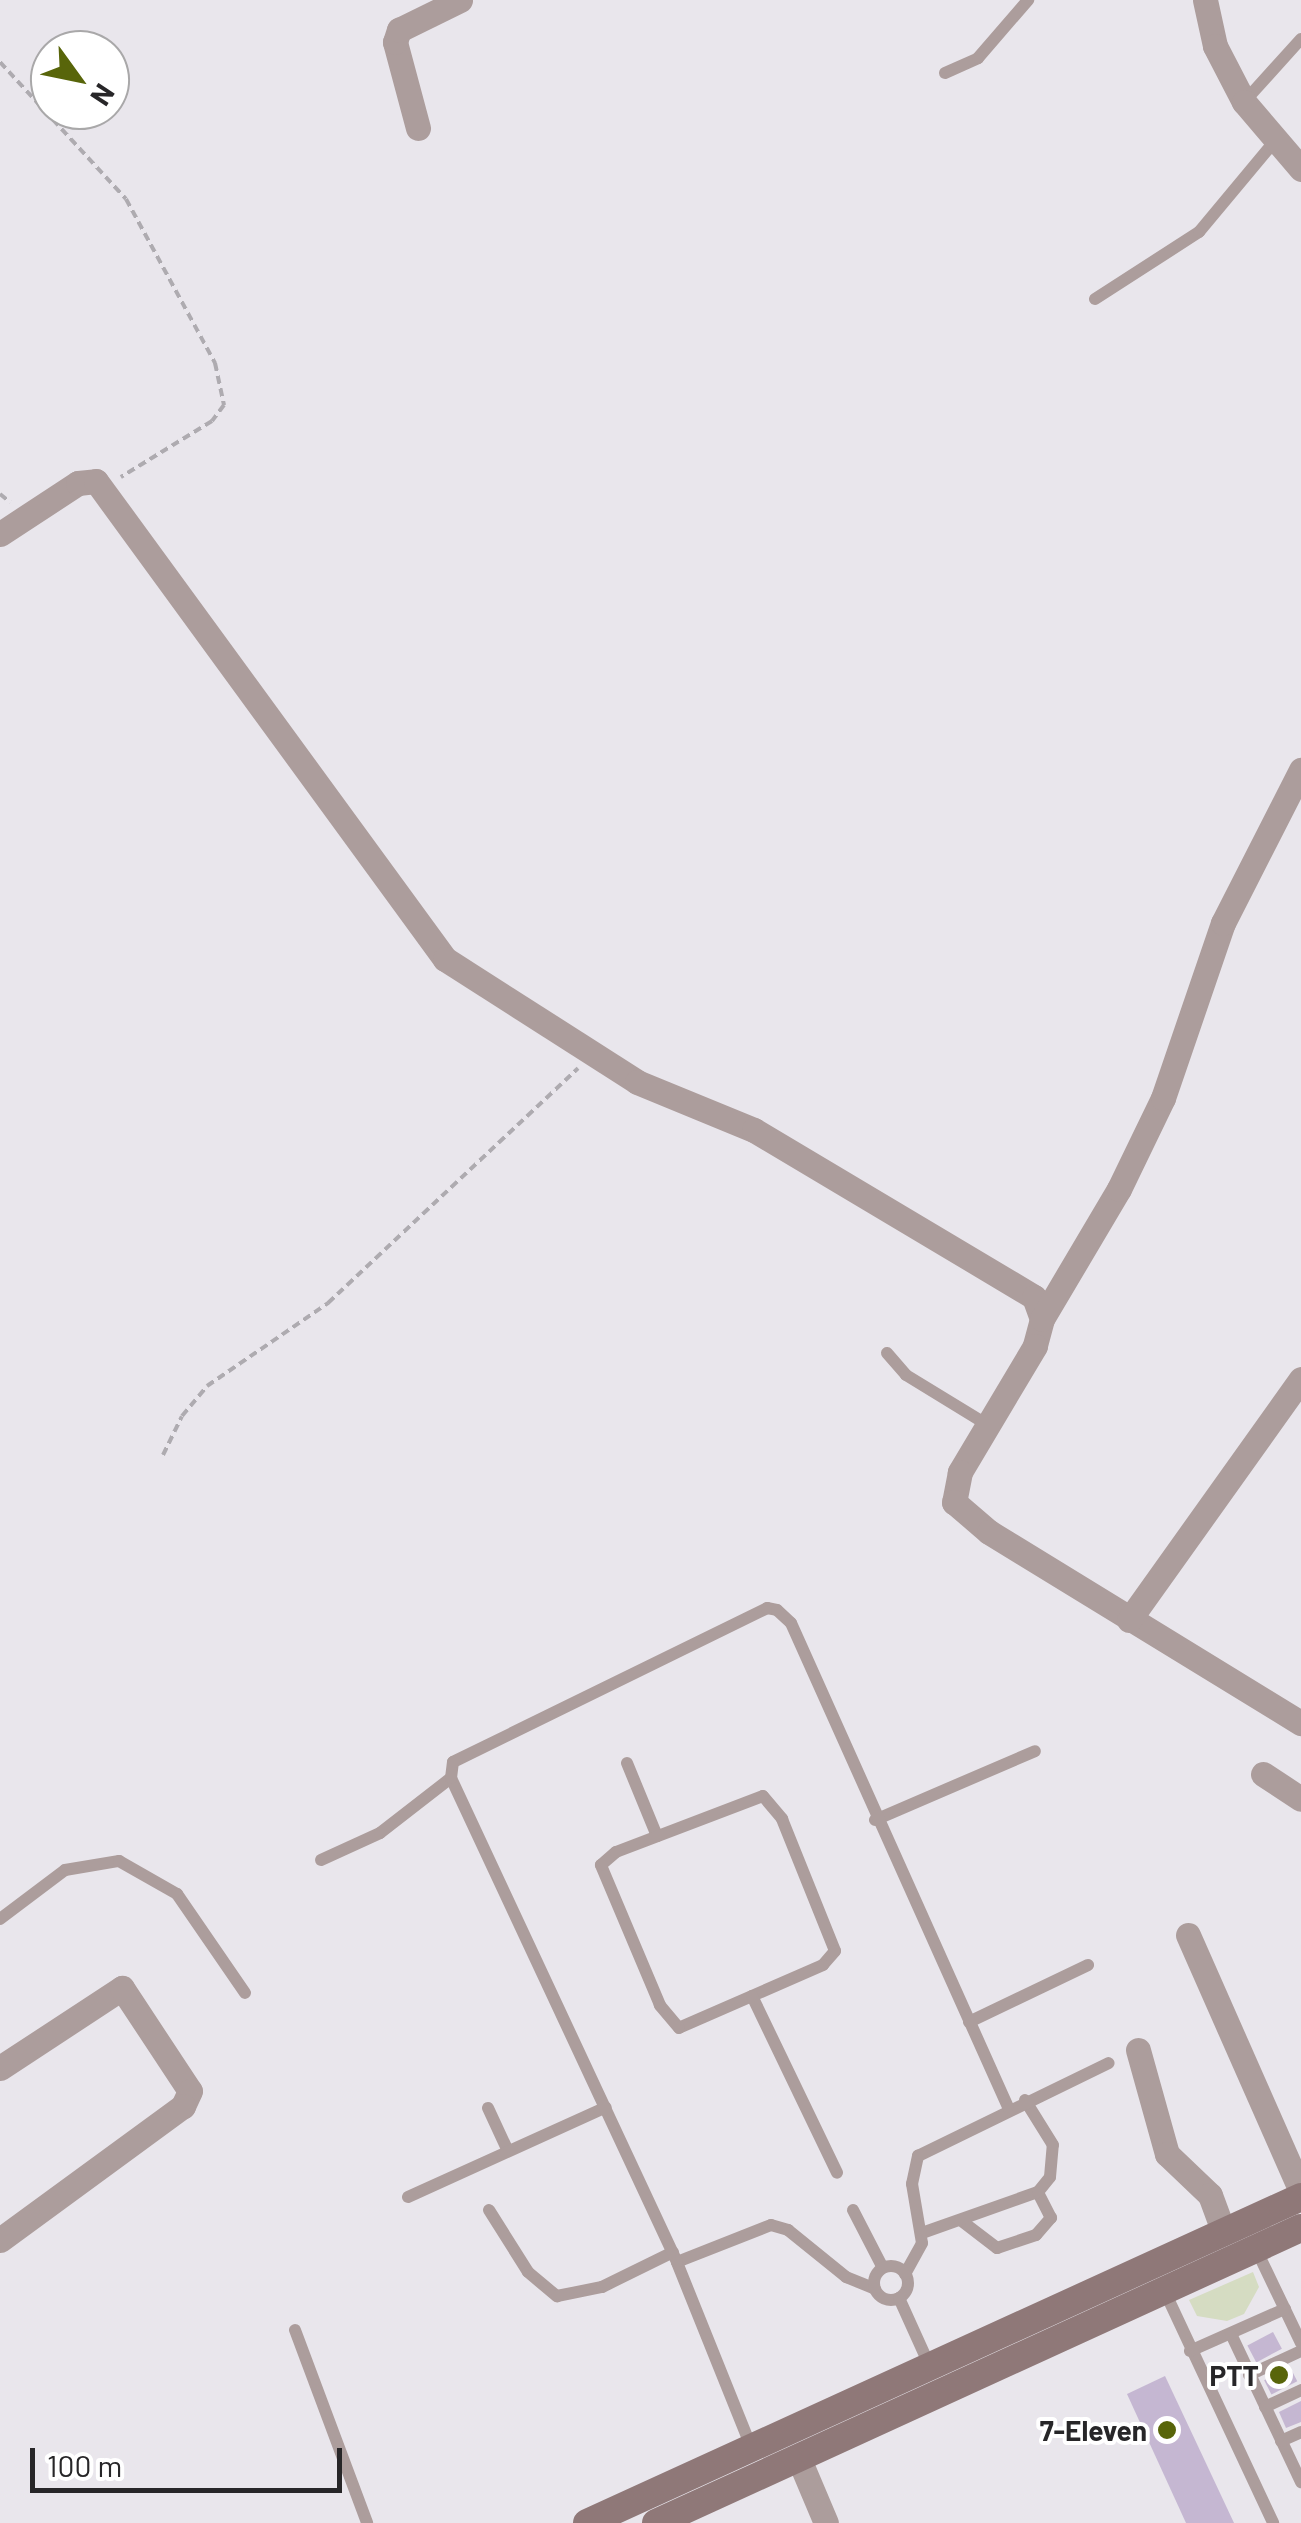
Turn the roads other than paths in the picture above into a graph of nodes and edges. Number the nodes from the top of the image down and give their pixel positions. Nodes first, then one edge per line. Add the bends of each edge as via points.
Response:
1 (460, 0) edge
2 (1028, 0) edge
3 (1206, 0) edge
4 (1301, 39) edge
5 (945, 73) dead end
6 (1244, 102) junction
7 (418, 128) dead end
8 (1274, 142) junction
9 (1301, 169) edge
10 (1096, 299) dead end
11 (0, 534) edge
12 (1301, 770) edge
13 (1042, 1319) junction
14 (888, 1352) dead end
15 (1301, 1379) edge
16 (988, 1425) junction
17 (1129, 1620) junction
18 (1301, 1724) edge
19 (1035, 1750) dead end
20 (628, 1763) dead end
21 (1264, 1774) dead end
22 (451, 1778) junction
23 (1301, 1798) edge
24 (875, 1820) junction
25 (658, 1836) junction
26 (322, 1860) dead end
27 (0, 1919) edge
28 (1188, 1935) dead end
29 (1088, 1965) dead end
30 (245, 1993) dead end
31 (752, 1996) junction
32 (969, 2022) junction
33 (1138, 2050) dead end
34 (1108, 2063) dead end
35 (0, 2068) edge
36 (1025, 2100) junction
37 (606, 2107) junction
38 (1008, 2107) junction
39 (488, 2108) dead end
40 (508, 2151) junction
41 (837, 2173) dead end
42 (1038, 2192) junction
43 (1301, 2194) edge
44 (408, 2197) dead end
45 (489, 2210) dead end
46 (853, 2210) dead end
47 (963, 2222) junction
48 (1301, 2228) edge
49 (1224, 2233) junction
50 (922, 2234) junction
51 (0, 2240) edge
52 (1256, 2249) junction
53 (675, 2257) junction
54 (884, 2268) junction
55 (905, 2274) junction
56 (876, 2290) junction
57 (1164, 2292) junction
58 (899, 2298) junction
59 (1285, 2309) junction
60 (295, 2330) dead end
61 (1231, 2334) junction
62 (1301, 2343) edge
63 (1301, 2350) edge
64 (1190, 2351) junction
65 (931, 2369) junction
66 (1249, 2375) junction
67 (1301, 2390) edge
68 (1265, 2406) junction
69 (1301, 2432) edge
70 (1281, 2441) junction
71 (752, 2452) junction
72 (800, 2459) junction
73 (1301, 2482) edge
74 (367, 2523) edge
75 (586, 2523) edge
76 (656, 2523) edge
77 (826, 2523) edge
78 (1273, 2523) edge

1 - 7 street via 399,30 396,42
2 - 5 lane via 978,58
3 - 6 street via 1215,46
4 - 6 lane
6 - 8 street
8 - 9 street
8 - 10 lane via 1198,232
11 - 13 street via 78,483 96,480 422,933 471,979 671,1099 718,1112 805,1158 1025,1289
12 - 13 street via 1222,922 1163,1098 1119,1189
13 - 16 street via 1027,1361
14 - 16 lane via 906,1375
15 - 17 street
16 - 17 street via 960,1472 954,1502 989,1532
17 - 18 street
19 - 24 lane
20 - 25 lane
21 - 23 street
22 - 24 lane via 453,1762 468,1750 766,1608 790,1622
22 - 26 lane via 380,1833
22 - 37 lane
24 - 32 lane
25 - 31 lane via 606,1858 601,1872 668,2021 679,2028
25 - 31 lane via 752,1797 772,1803 835,1951 822,1965
27 - 30 lane via 65,1870 118,1861 178,1894
28 - 43 street
29 - 32 lane
31 - 41 lane
32 - 38 lane
33 - 49 street via 1167,2154 1210,2195
34 - 36 lane
35 - 51 street via 122,1988 190,2090 183,2106
36 - 38 lane
36 - 42 lane via 1053,2145 1050,2177
37 - 40 lane
37 - 53 lane
38 - 50 lane via 918,2156 912,2184
39 - 40 lane
40 - 44 lane
42 - 47 lane
42 - 47 lane via 1051,2218 1036,2234 997,2248
43 - 49 main road
45 - 53 lane via 528,2272 557,2296 574,2298
46 - 54 lane
47 - 50 lane
48 - 52 main road
49 - 65 main road
50 - 55 lane via 920,2254
52 - 57 main road
52 - 59 lane
53 - 56 lane via 771,2225
53 - 71 lane
54 - 55 lane
54 - 56 lane
55 - 58 lane via 908,2287
56 - 58 lane via 885,2299
57 - 64 lane
57 - 72 main road
58 - 65 lane
59 - 61 lane
59 - 62 lane
60 - 74 lane
61 - 64 lane
61 - 66 lane
63 - 66 lane
64 - 78 lane
65 - 71 main road
66 - 68 lane
67 - 68 lane
68 - 70 lane
69 - 70 lane
70 - 73 lane
71 - 75 main road
72 - 76 main road
72 - 77 street

